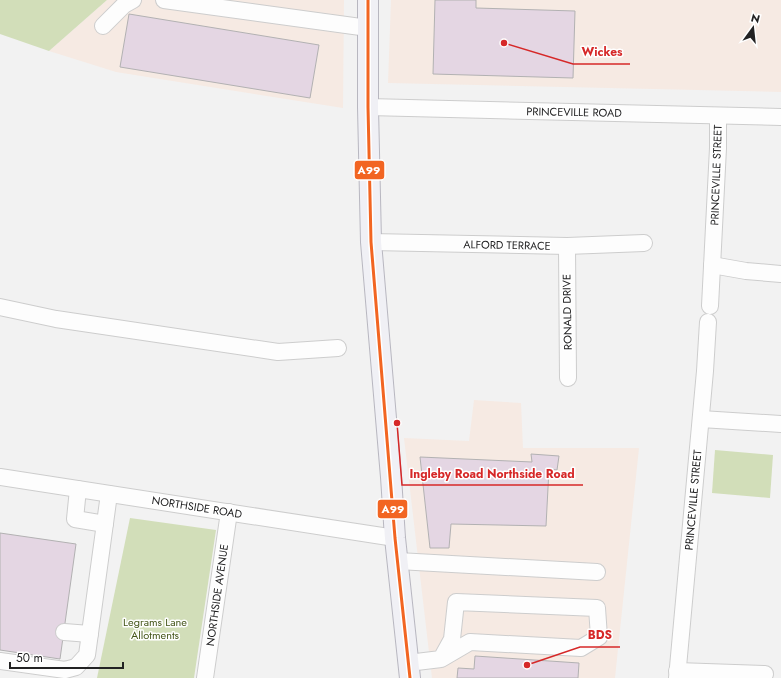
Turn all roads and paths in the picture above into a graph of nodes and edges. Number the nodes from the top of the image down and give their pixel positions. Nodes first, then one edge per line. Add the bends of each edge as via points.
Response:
1 (133, 0) edge
2 (164, 0) edge
3 (368, 0) edge
4 (103, 26) dead end
5 (368, 28) junction
6 (368, 108) junction
7 (718, 116) junction
8 (781, 117) edge
9 (371, 242) junction
10 (644, 243) dead end
11 (567, 246) junction
12 (712, 265) junction
13 (781, 274) edge
14 (710, 306) dead end
15 (0, 307) edge
16 (708, 322) dead end
17 (338, 348) dead end
18 (568, 378) dead end
19 (701, 419) junction
20 (781, 424) edge
21 (0, 477) edge
22 (78, 489) junction
23 (109, 494) junction
24 (228, 512) junction
25 (105, 524) junction
26 (395, 538) junction
27 (398, 561) junction
28 (597, 572) dead end
29 (64, 632) dead end
30 (90, 634) junction
31 (441, 659) junction
32 (0, 661) edge
33 (409, 671) edge
34 (677, 674) edge
35 (765, 674) dead end
36 (205, 678) edge

1 - 4 street via 124,5
2 - 5 street
3 - 5 main road
5 - 6 main road
6 - 7 street, PRINCEVILLE ROAD
6 - 9 main road
7 - 8 street, PRINCEVILLE ROAD
7 - 12 street, PRINCEVILLE STREET
9 - 11 street, ALFORD TERRACE
9 - 26 main road
10 - 11 street, ALFORD TERRACE
11 - 18 street, RONALD DRIVE
12 - 13 street
12 - 14 street, PRINCEVILLE STREET
15 - 17 street via 56,319 278,352
16 - 19 street, PRINCEVILLE STREET
19 - 20 street
19 - 34 street, PRINCEVILLE STREET
21 - 22 street, NORTHSIDE ROAD
22 - 23 street, NORTHSIDE ROAD
22 - 25 street via 75,519
23 - 24 street, NORTHSIDE ROAD
23 - 25 street
24 - 26 street, NORTHSIDE ROAD
24 - 36 street, NORTHSIDE AVENUE
25 - 30 street
26 - 27 main road
27 - 28 street
27 - 33 main road
29 - 30 street
30 - 32 street via 87,654 76,667 65,670
31 - 31 street via 452,639 456,602 597,608 599,637 580,648 470,642
31 - 33 street
34 - 35 street

